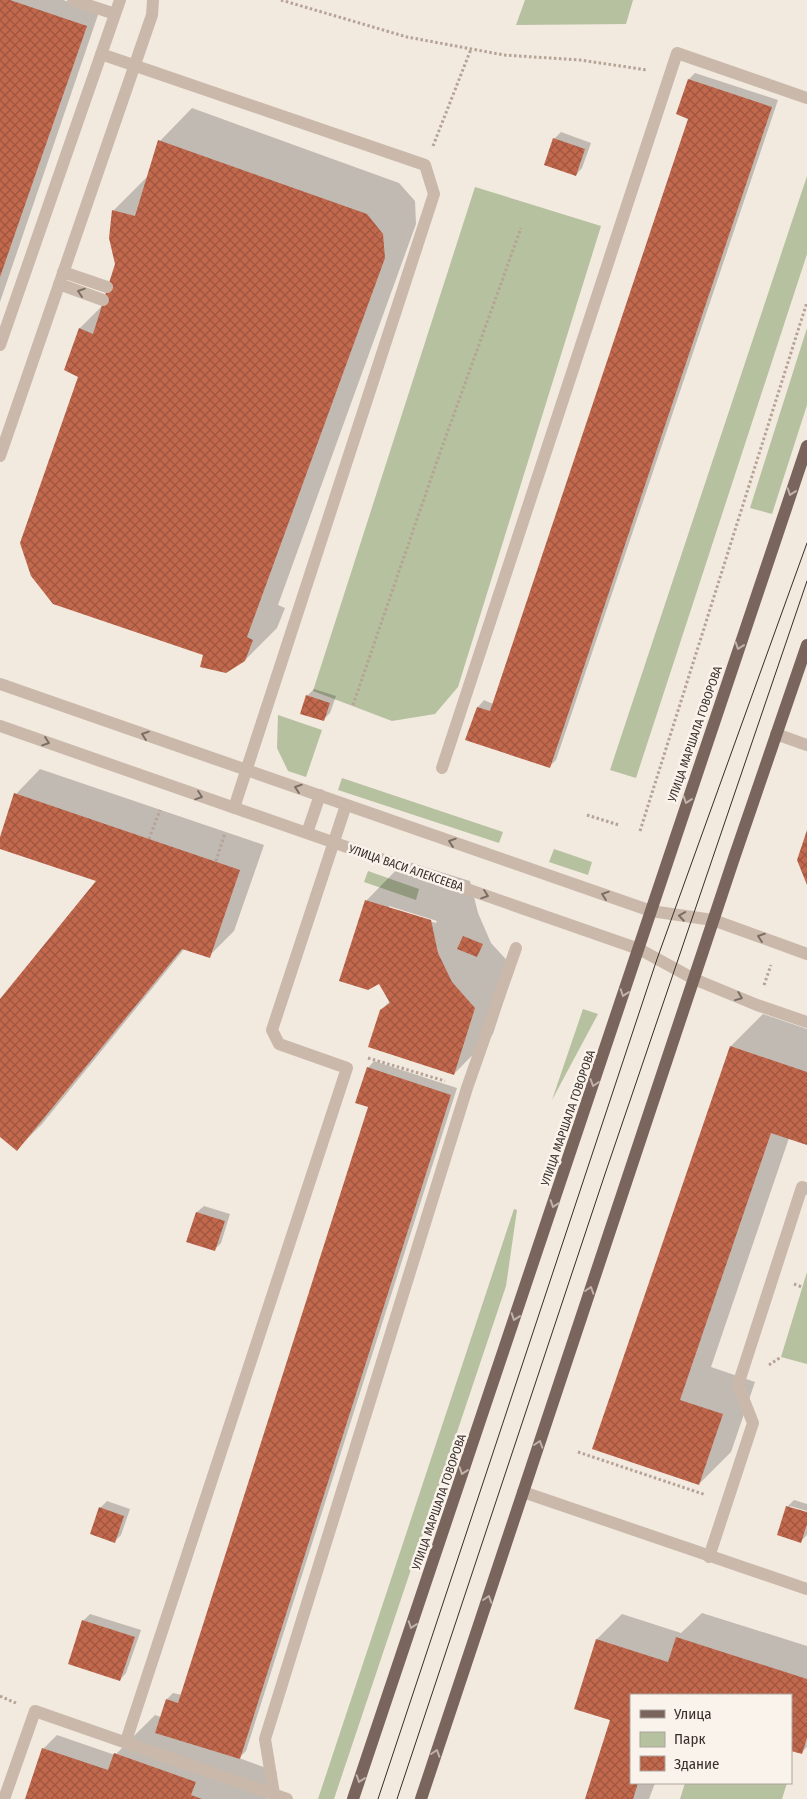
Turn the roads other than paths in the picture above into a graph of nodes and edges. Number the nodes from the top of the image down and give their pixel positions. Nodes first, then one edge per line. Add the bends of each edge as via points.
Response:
1 (73, 0) edge
2 (120, 0) edge
3 (153, 0) edge
4 (115, 14) junction
5 (101, 54) junction
6 (135, 65) junction
7 (807, 98) edge
8 (61, 278) junction
9 (106, 293) dead end
10 (0, 345) edge
11 (807, 446) edge
12 (0, 456) edge
13 (807, 645) edge
14 (0, 684) edge
15 (0, 726) edge
16 (776, 734) junction
17 (807, 745) edge
18 (442, 768) dead end
19 (247, 770) junction
20 (320, 795) junction
21 (346, 805) junction
22 (234, 808) junction
23 (307, 833) junction
24 (333, 842) junction
25 (651, 911) junction
26 (713, 920) junction
27 (516, 948) dead end
28 (639, 949) junction
29 (807, 954) edge
30 (694, 979) junction
31 (807, 1022) edge
32 (807, 1189) edge
33 (523, 1492) junction
34 (709, 1557) junction
35 (807, 1589) edge
36 (126, 1741) junction
37 (274, 1794) junction
38 (4, 1799) edge
39 (288, 1799) edge
40 (353, 1799) edge
41 (421, 1799) edge

1 - 4 street
2 - 4 street
3 - 6 street via 152,15
4 - 5 street
5 - 6 street
5 - 10 street
6 - 8 street
6 - 19 street via 426,165 434,194
7 - 18 street via 677,53
8 - 9 street
8 - 12 street
11 -> 25 main road, УЛИЦА МАРШАЛА ГОВОРОВА
13 - 16 main road
19 -> 14 street
15 -> 22 street, УЛИЦА ВАСИ АЛЕКСЕЕВА
16 - 17 street
16 - 26 main road
20 -> 19 street
19 - 22 street
20 - 21 street
20 - 23 street
21 - 24 street
25 -> 21 street
22 - 23 street, УЛИЦА ВАСИ АЛЕКСЕЕВА
23 - 24 street, УЛИЦА ВАСИ АЛЕКСЕЕВА
24 -> 28 street, УЛИЦА ВАСИ АЛЕКСЕЕВА
24 - 36 street via 272,1030 278,1044 347,1068
26 -> 25 street
25 - 28 main road, УЛИЦА МАРШАЛА ГОВОРОВА
29 -> 26 street
26 - 30 main road
27 - 37 street via 467,1088 265,1739
28 - 30 street, УЛИЦА ВАСИ АЛЕКСЕЕВА
28 -> 40 main road, УЛИЦА МАРШАЛА ГОВОРОВА
30 -> 31 street, УЛИЦА ВАСИ АЛЕКСЕЕВА
33 -> 30 main road
32 - 34 street via 802,1187 738,1384 753,1423
33 - 34 street
41 -> 33 main road
34 - 35 street
36 - 37 street
36 - 38 street via 35,1711
37 - 39 street

